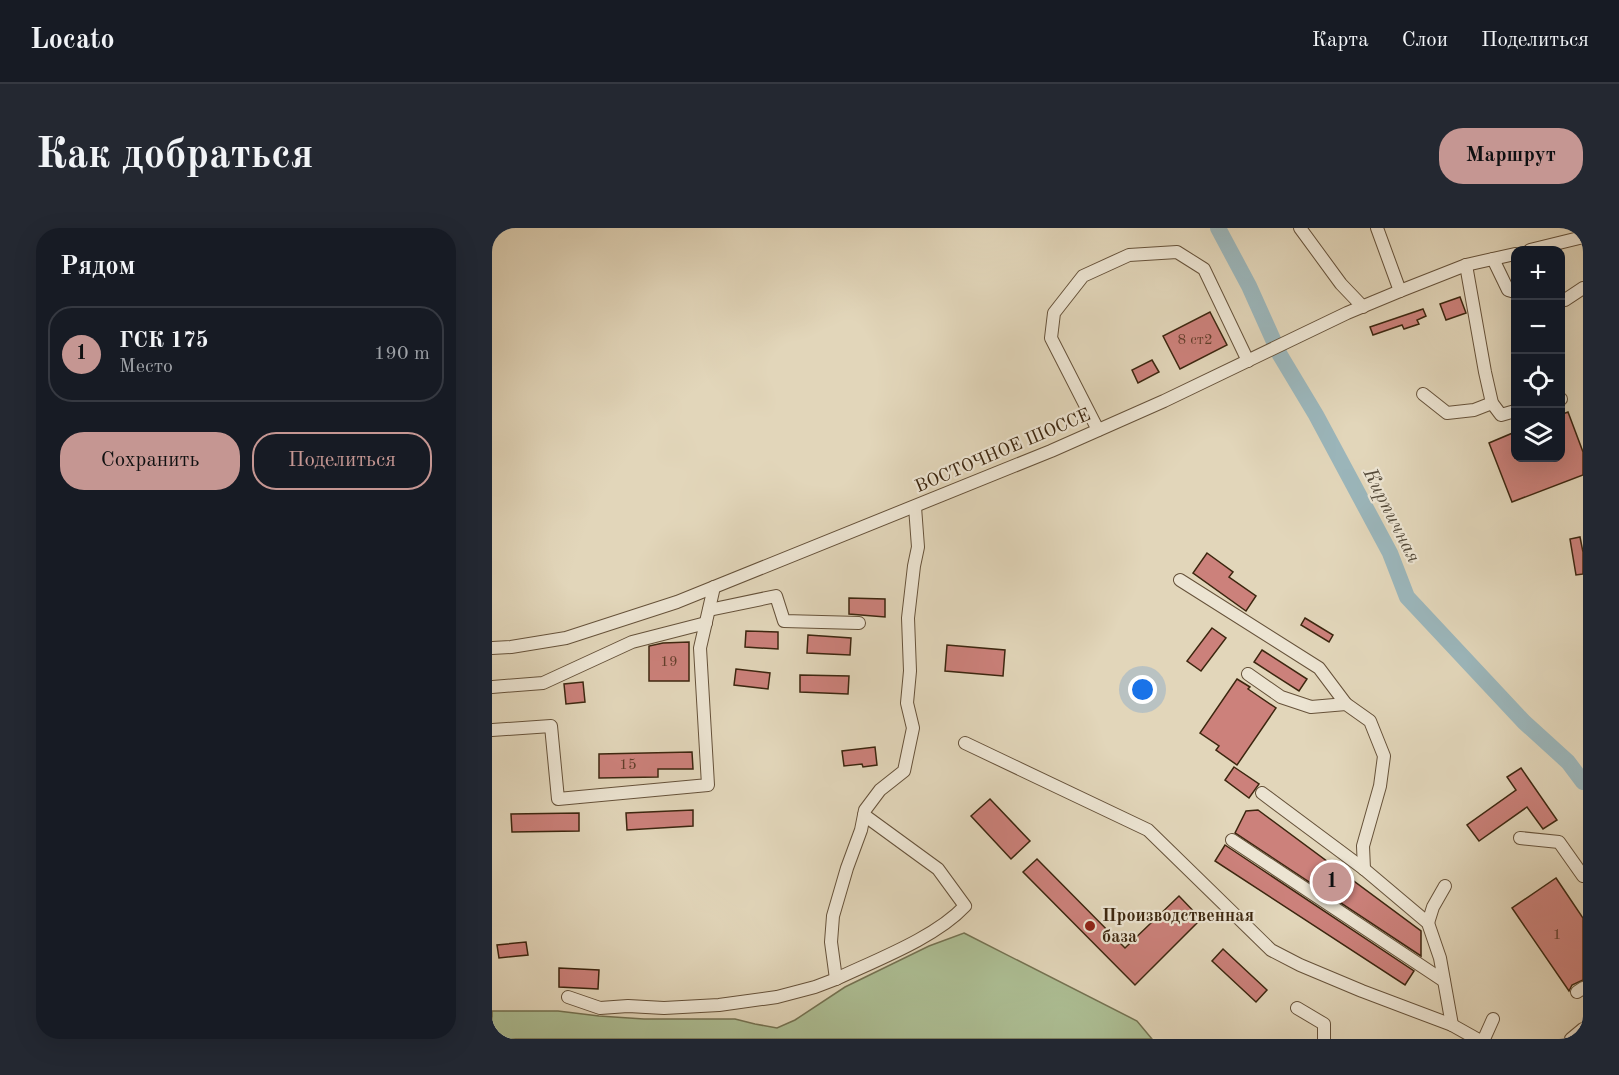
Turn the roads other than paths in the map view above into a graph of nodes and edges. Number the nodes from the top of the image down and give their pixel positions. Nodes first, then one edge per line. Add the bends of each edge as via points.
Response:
1 (1300, 228) edge
2 (1377, 228) edge
3 (1583, 237) edge
4 (1546, 246) edge
5 (1511, 255) edge
6 (1493, 259) junction
7 (1466, 266) junction
8 (1583, 288) edge
9 (1400, 291) junction
10 (1511, 291) edge
11 (1565, 300) edge
12 (1363, 307) junction
13 (1248, 361) junction
14 (1423, 394) dead end
15 (1492, 403) junction
16 (1511, 412) edge
17 (1098, 430) junction
18 (915, 507) junction
19 (1180, 580) dead end
20 (714, 587) junction
21 (709, 610) junction
22 (706, 623) junction
23 (859, 623) dead end
24 (492, 648) edge
25 (1248, 674) dead end
26 (492, 687) edge
27 (1346, 704) junction
28 (492, 730) edge
29 (965, 743) dead end
30 (1262, 793) dead end
31 (864, 815) junction
32 (1520, 838) dead end
33 (1232, 840) dead end
34 (1364, 869) junction
35 (1583, 876) edge
36 (1445, 886) dead end
37 (1428, 923) junction
38 (836, 979) junction
39 (1444, 981) junction
40 (568, 997) dead end
41 (1297, 1008) dead end
42 (1493, 1019) dead end
43 (1452, 1025) junction
44 (1583, 1029) edge
45 (1323, 1039) edge
46 (1477, 1039) edge
47 (1484, 1039) edge
48 (1571, 1039) edge

1 - 12 street
2 - 9 street
3 - 4 street
5 - 6 street, ВОСТОЧНОЕ ШОССЕ
6 - 7 street, ВОСТОЧНОЕ ШОССЕ
6 - 10 street
7 - 9 street, ВОСТОЧНОЕ ШОССЕ
7 - 15 street
8 - 11 street
9 - 12 street, ВОСТОЧНОЕ ШОССЕ
12 - 13 street, ВОСТОЧНОЕ ШОССЕ
13 - 17 street, ВОСТОЧНОЕ ШОССЕ
13 - 17 street via 1204,268 1178,252 1129,255 1083,276 1054,313 1051,338
14 - 15 street via 1447,413
15 - 16 street via 1501,415
17 - 18 street, ВОСТОЧНОЕ ШОССЕ
18 - 20 street, ВОСТОЧНОЕ ШОССЕ
18 - 31 street via 918,547 908,618 907,704 912,728 904,771 880,790
19 - 27 street via 1319,668
20 - 21 street
20 - 24 street, ВОСТОЧНОЕ ШОССЕ via 566,638
21 - 22 street
21 - 23 street via 776,596 784,621
22 - 26 street via 632,642 543,683
22 - 28 street via 700,648 708,785 558,798 551,726
25 - 27 street via 1281,697 1311,707
27 - 34 street via 1370,721 1384,756 1363,846
29 - 43 street via 1148,830 1271,950
30 - 34 street
31 - 38 street via 833,916 831,942
31 - 38 street via 938,869 965,906 938,929
32 - 35 street via 1559,842
33 - 39 street
34 - 37 street
36 - 37 street
37 - 39 street
38 - 40 street via 777,998 719,1005 600,1008
39 - 43 street
41 - 45 street via 1324,1024
42 - 47 street
43 - 46 street
44 - 48 street

